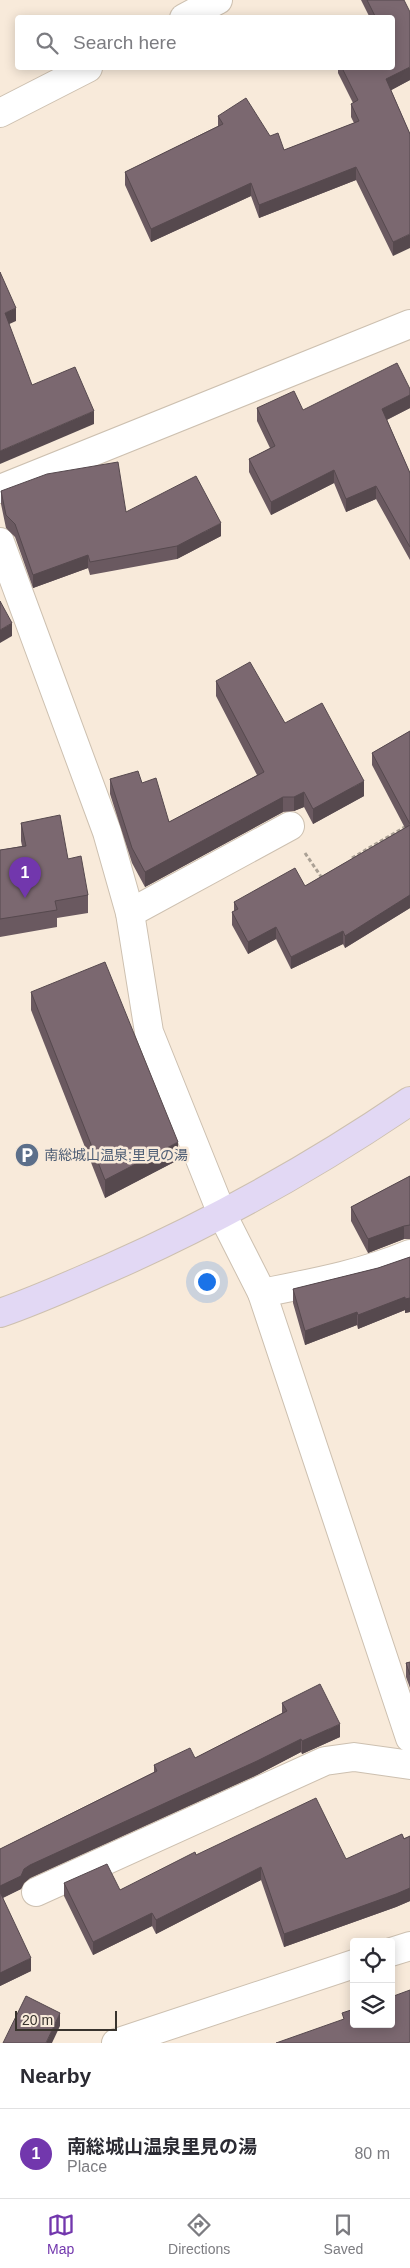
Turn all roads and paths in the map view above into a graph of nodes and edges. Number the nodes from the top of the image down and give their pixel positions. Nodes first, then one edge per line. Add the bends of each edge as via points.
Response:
1 (218, 0) edge
2 (190, 15) edge
3 (84, 70) edge
4 (0, 114) edge
5 (410, 324) edge
6 (0, 490) edge
7 (0, 542) edge
8 (410, 824) edge
9 (290, 826) joint
10 (345, 863) edge
11 (329, 873) edge
12 (130, 913) junction
13 (410, 1101) edge
14 (222, 1214) junction
15 (410, 1254) edge
16 (262, 1293) junction
17 (0, 1313) edge
18 (410, 1738) edge
19 (410, 1765) edge
20 (36, 1892) dead end
21 (410, 1946) edge
22 (395, 1951) edge
23 (350, 1965) edge
24 (116, 2043) edge

1 - 2 street
3 - 4 street
5 - 6 street
7 - 12 street via 107,832
8 - 10 path
9 - 11 path via 320,878
9 - 12 street
12 - 14 street via 149,1032
13 - 14 street via 349,1143
14 - 16 street
14 - 17 street via 149,1251
15 - 16 street via 333,1279
16 - 18 street
19 - 20 street via 354,1757 326,1761
21 - 22 street
23 - 24 street

